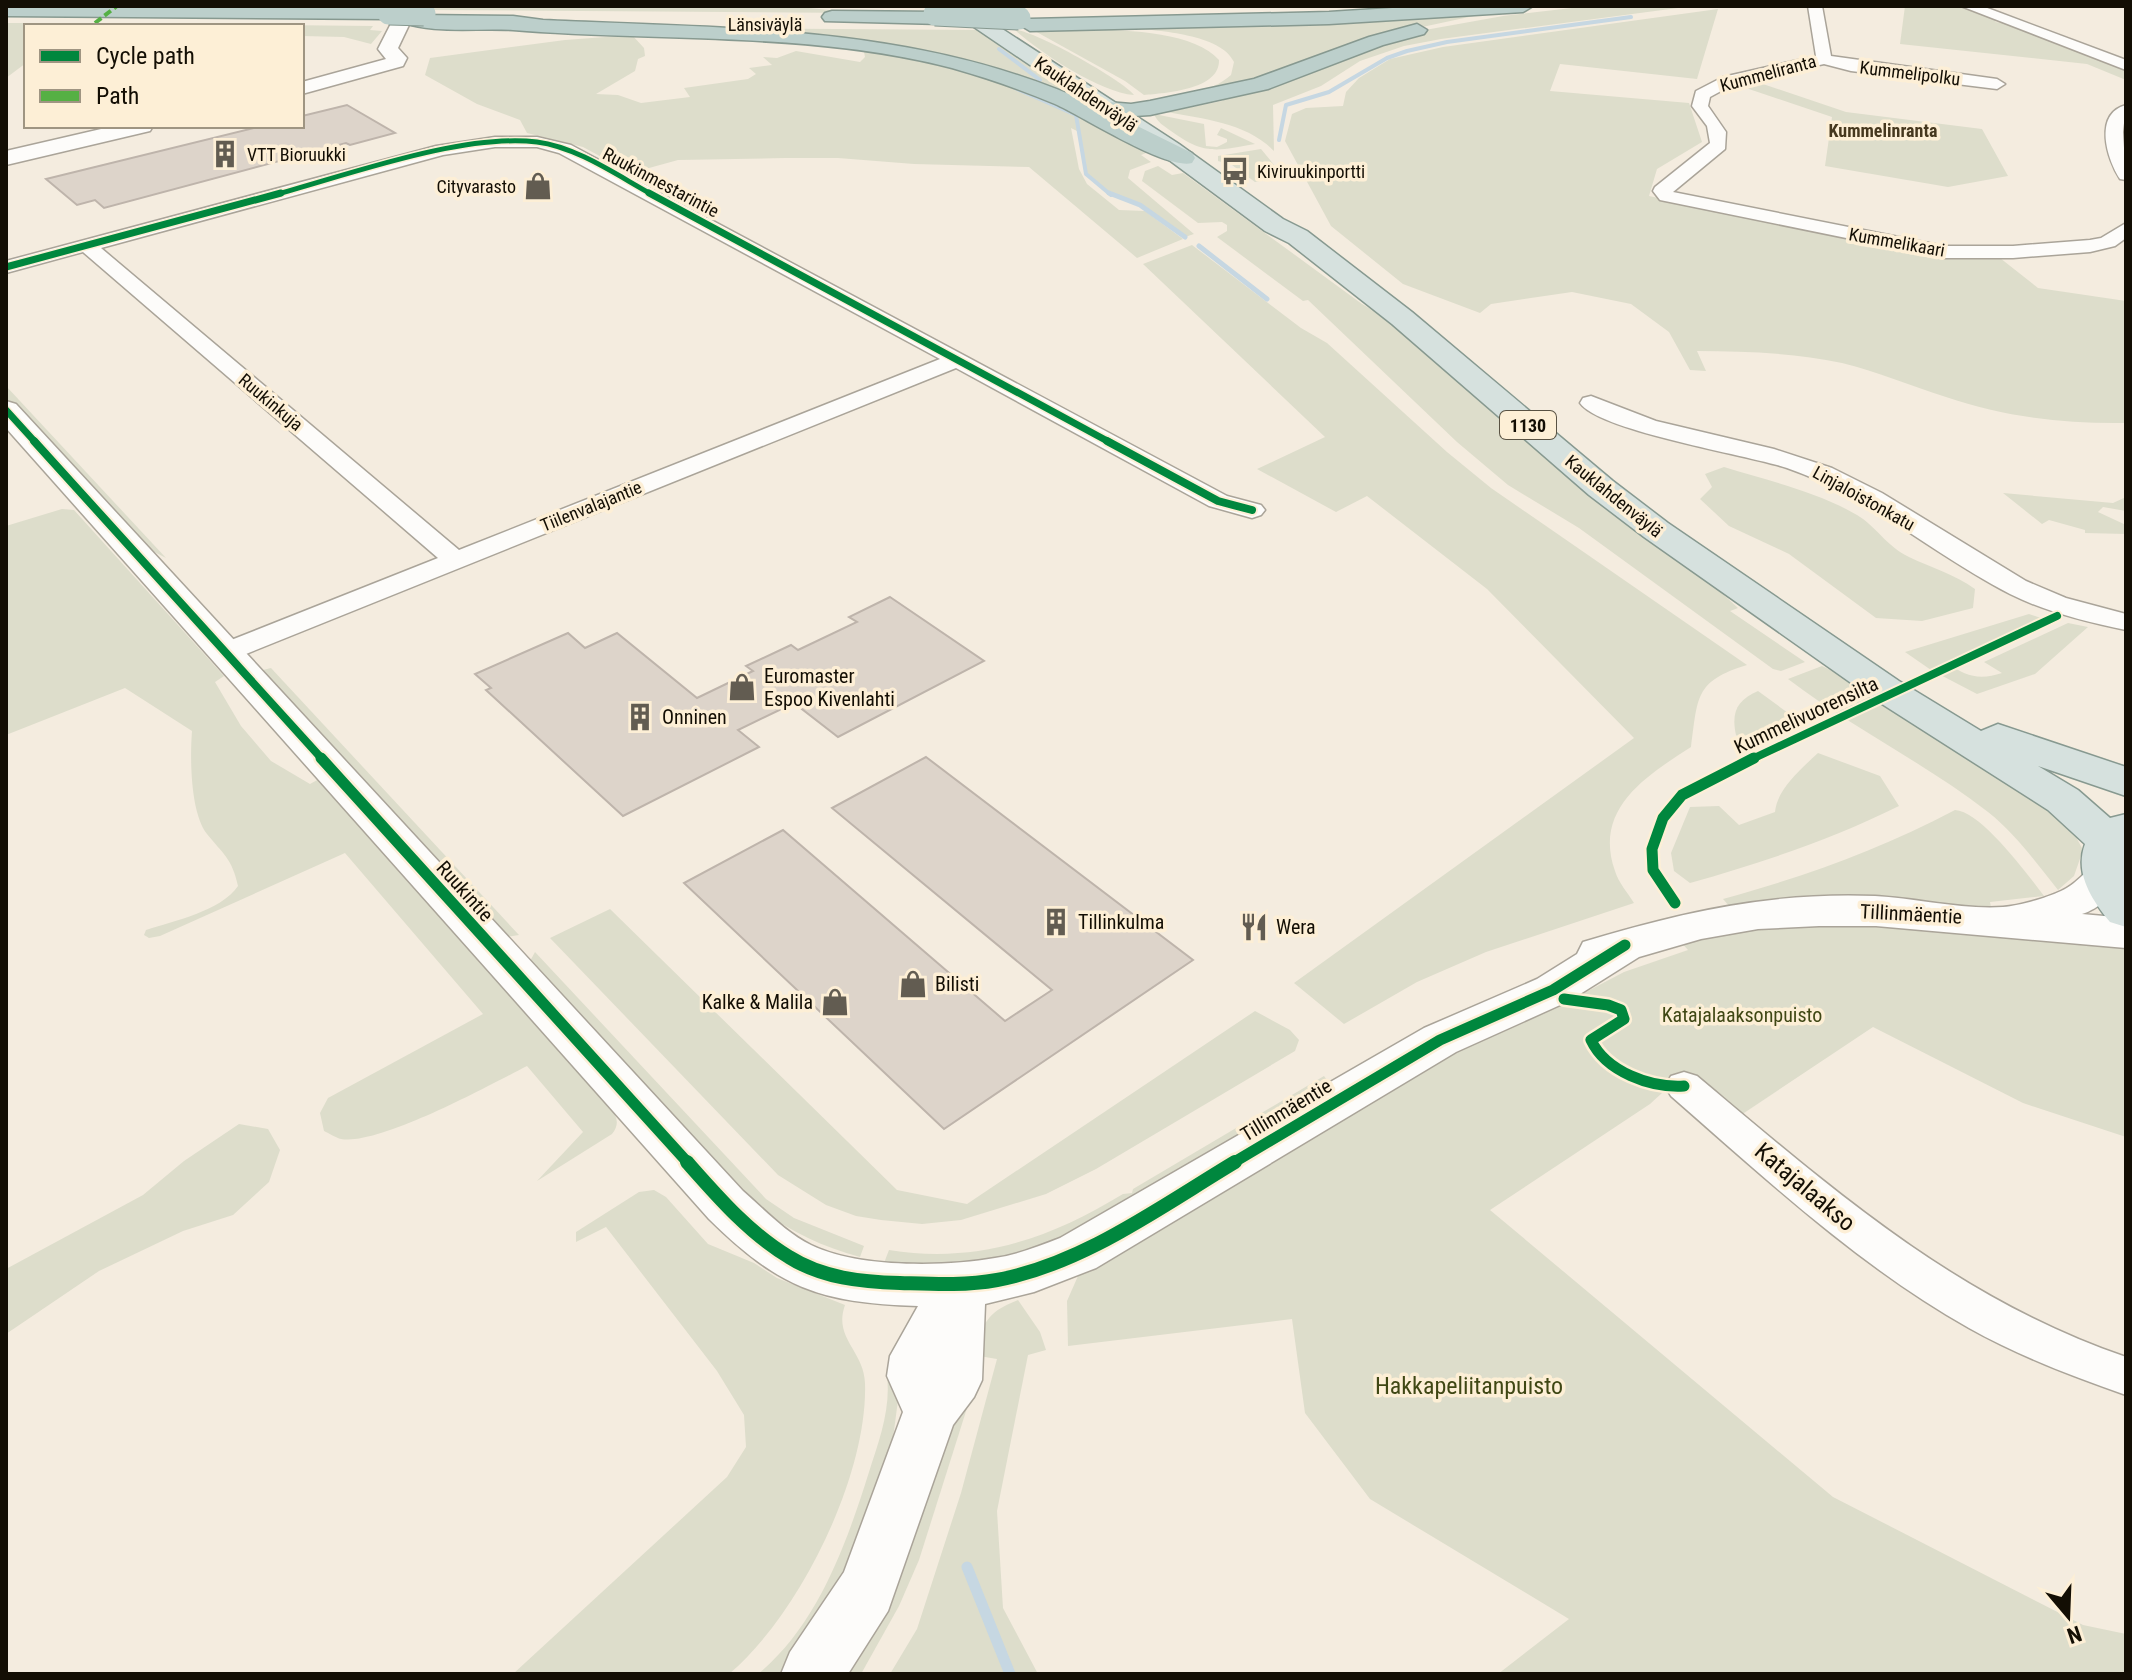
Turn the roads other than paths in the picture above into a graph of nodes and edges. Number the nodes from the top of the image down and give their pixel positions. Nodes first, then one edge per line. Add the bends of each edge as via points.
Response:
1 (346, 6) edge
2 (970, 6) edge
3 (1403, 6) edge
4 (1815, 6) edge
5 (1968, 6) edge
6 (1532, 7) edge
7 (8, 13) edge
8 (107, 13) junction
9 (808, 13) edge
10 (407, 16) edge
11 (945, 16) edge
12 (1024, 21) junction
13 (486, 22) junction
14 (1208, 44) dead end
15 (1824, 59) junction
16 (2126, 65) edge
17 (1229, 67) dead end
18 (1997, 84) dead end
19 (304, 87) edge
20 (1114, 105) junction
21 (2126, 110) edge
22 (134, 128) edge
23 (1185, 157) junction
24 (6, 158) edge
25 (2126, 175) edge
26 (1667, 196) joint
27 (2126, 229) edge
28 (86, 245) junction
29 (2117, 247) edge
30 (6, 267) edge
31 (957, 360) junction
32 (1591, 403) dead end
33 (6, 410) edge
34 (1252, 510) dead end
35 (456, 560) junction
36 (2126, 622) edge
37 (226, 652) junction
38 (1885, 689) junction
39 (1951, 728) junction
40 (2126, 782) edge
41 (2126, 801) edge
42 (2116, 864) edge
43 (2009, 920) junction
44 (2126, 933) edge
45 (1684, 1086) dead end
46 (959, 1285) junction
47 (2126, 1376) edge
48 (812, 1674) edge

1 - 8 highway
2 - 20 main road, Kauklahdenväylä / 1130
3 - 12 highway, Länsiväylä
4 - 15 street, Kummeliranta
5 - 16 street
6 - 12 highway, Länsiväylä via 1299,19
6 - 20 highway via 1399,34 1260,84
7 - 8 highway, Länsiväylä
8 - 10 highway, Länsiväylä
9 - 10 highway, Länsiväylä
9 - 11 highway, Länsiväylä
10 - 13 highway, Länsiväylä
10 - 19 street via 388,49 397,58 394,64
11 - 12 highway, Länsiväylä
11 - 13 highway, Länsiväylä
11 - 20 main road, Kauklahdenväylä / 1130
12 - 14 highway via 1152,32
13 - 23 highway via 778,36 909,52 1028,85
15 - 18 street, Kummelipolku
15 - 26 street, Kummeliranta via 1729,80 1702,95 1700,106 1721,141 1662,191
17 - 20 highway via 1214,83
20 - 23 main road, Kauklahdenväylä / 1130
21 - 25 street via 2117,120 2115,156
22 - 24 street
23 - 38 main road, Kauklahdenväylä / 1130 via 1402,318 1656,530
26 - 29 street, Kummelikaari via 1944,252
27 - 29 street, Kummelikaari
28 - 30 street, Ruukinmestarintie
28 - 31 street, Ruukinmestarintie via 442,150 537,142 565,149
28 - 35 street, Ruukinkuja
31 - 34 street, Ruukinmestarintie via 1205,494
31 - 35 street, Tiilenvalajantie
32 - 36 street, Linjaloistonkatu via 1672,435 1826,474 2014,585 2062,606
33 - 37 street, Ruukintie
35 - 37 street, Tiilenvalajantie
37 - 46 street, Ruukintie via 762,1239 821,1272 866,1282
38 - 39 main road, Kauklahdenväylä / 1130
38 - 40 main road via 2011,742
39 - 41 main road, Kauklahdenväylä / 1130
39 - 42 main road, Kauklahdenväylä / 1130 via 2063,800
42 - 43 street, Tillinmäentie via 2077,901
43 - 44 street, Tillinmäentie
43 - 46 street, Tillinmäentie via 1876,911 1758,914 1625,945 1553,990 1440,1040 1078,1253 998,1280
45 - 47 street, Katajalaakso via 1865,1238 1919,1275 2007,1328
46 - 48 street via 955,1380 930,1412 867,1590

